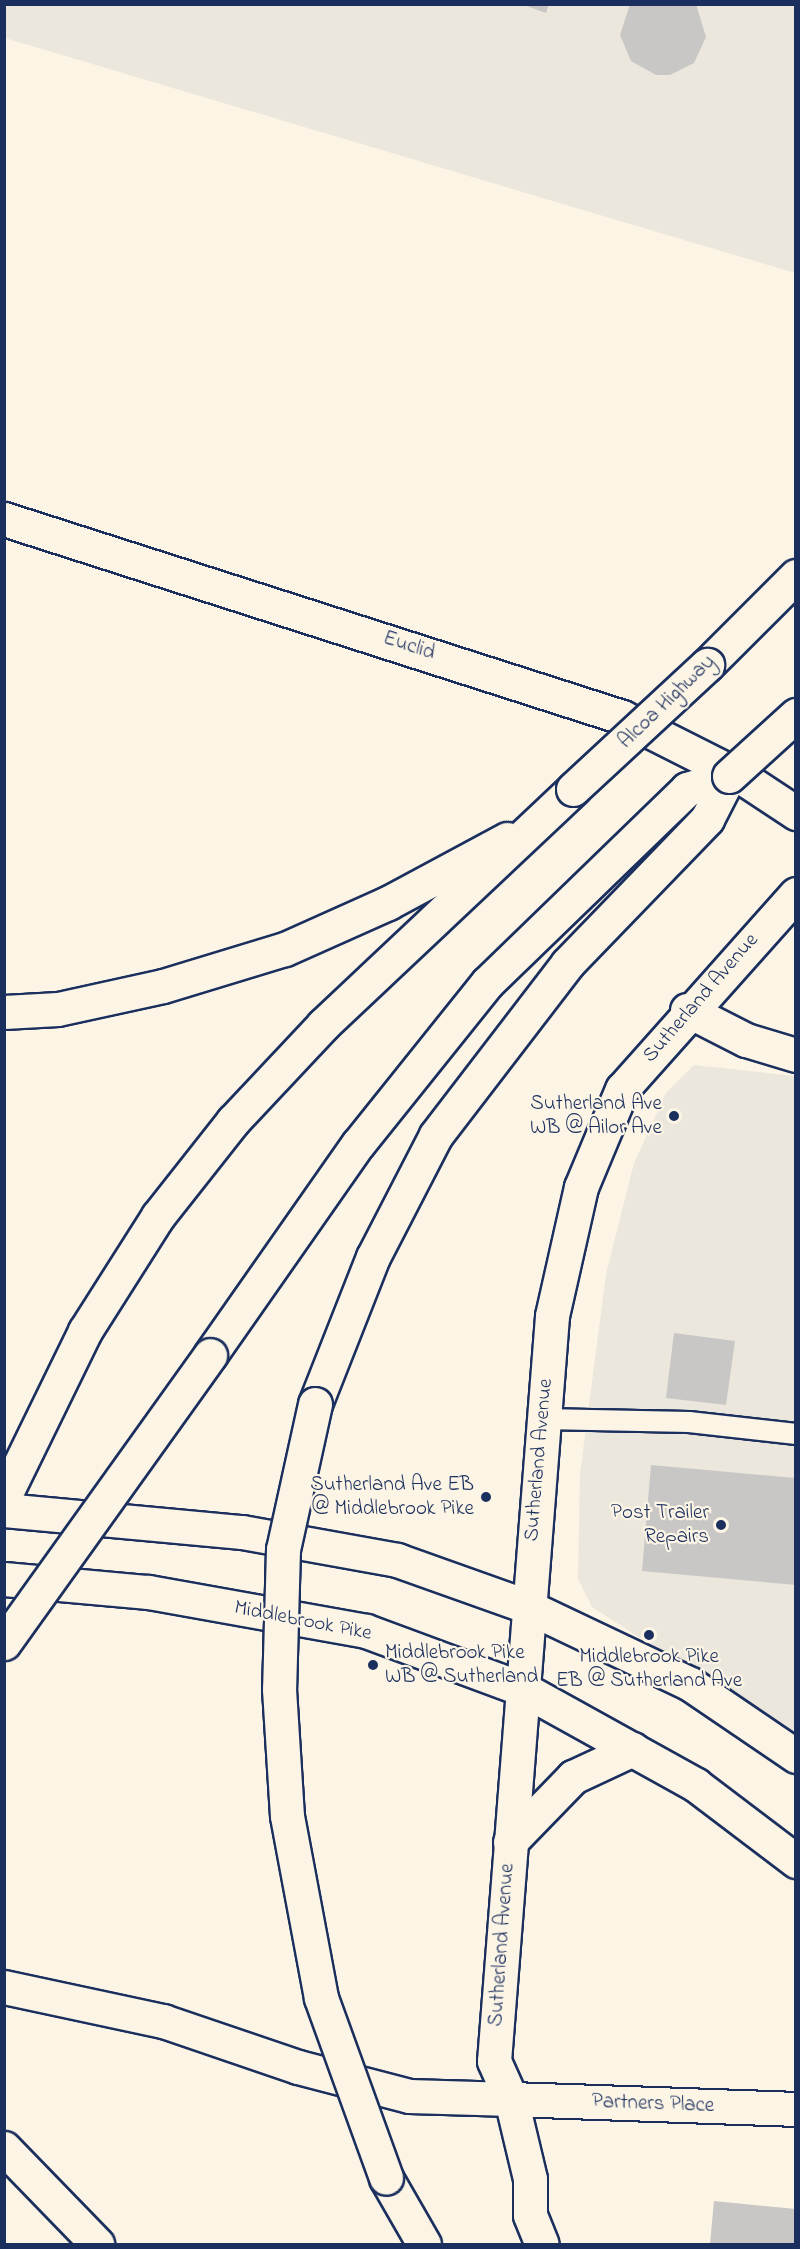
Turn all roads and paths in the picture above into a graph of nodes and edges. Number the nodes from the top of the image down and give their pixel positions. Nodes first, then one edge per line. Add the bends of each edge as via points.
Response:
1 (4, 519) edge
2 (795, 576) edge
3 (795, 715) edge
4 (729, 776) junction
5 (795, 813) edge
6 (535, 824) junction
7 (795, 894) edge
8 (687, 1011) junction
9 (4, 1012) edge
10 (795, 1055) edge
11 (543, 1419) junction
12 (795, 1434) edge
13 (4, 1497) edge
14 (4, 1510) edge
15 (4, 1579) edge
16 (526, 1606) junction
17 (4, 1643) edge
18 (523, 1689) junction
19 (633, 1749) junction
20 (795, 1756) edge
21 (510, 1842) junction
22 (795, 1861) edge
23 (4, 1987) edge
24 (511, 2099) junction
25 (795, 2109) edge
26 (4, 2148) edge
27 (97, 2244) edge
28 (424, 2244) edge
29 (542, 2244) edge

1 - 5 main road, Euclid via 611,713 702,756
2 - 6 main road, Alcoa Highway, bridge
3 - 4 main road, bridge
4 - 17 main road, bridge via 687,789 488,983 358,1144
4 - 28 main road, bridge via 707,819 567,964 436,1135 373,1257 315,1404 283,1549 279,1689 287,1816 321,1998 386,2178
6 - 9 main road via 388,903 285,949 164,986 58,1009
6 - 13 main road via 323,1025 233,1121 158,1216 86,1331
7 - 8 main road, Sutherland Avenue
8 - 10 main road via 746,1040
8 - 11 main road, Sutherland Avenue via 622,1089 581,1186 552,1316
11 - 12 lane via 689,1422
11 - 16 main road, Sutherland Avenue
14 - 16 main road via 242,1532 397,1560
15 - 18 main road, Middlebrook Pike via 148,1592 366,1631
16 - 18 main road, Sutherland Avenue
16 - 20 main road via 690,1684
18 - 19 main road, Middlebrook Pike
18 - 21 main road, Sutherland Avenue
19 - 21 main road via 573,1777
19 - 22 main road, Middlebrook Pike via 696,1785
21 - 24 main road, Sutherland Avenue via 494,2061
23 - 24 main road, Partners Place via 163,2021 298,2067 409,2096
24 - 25 main road, Partners Place
24 - 29 main road, Sutherland Avenue via 530,2179 530,2216
26 - 27 main road

